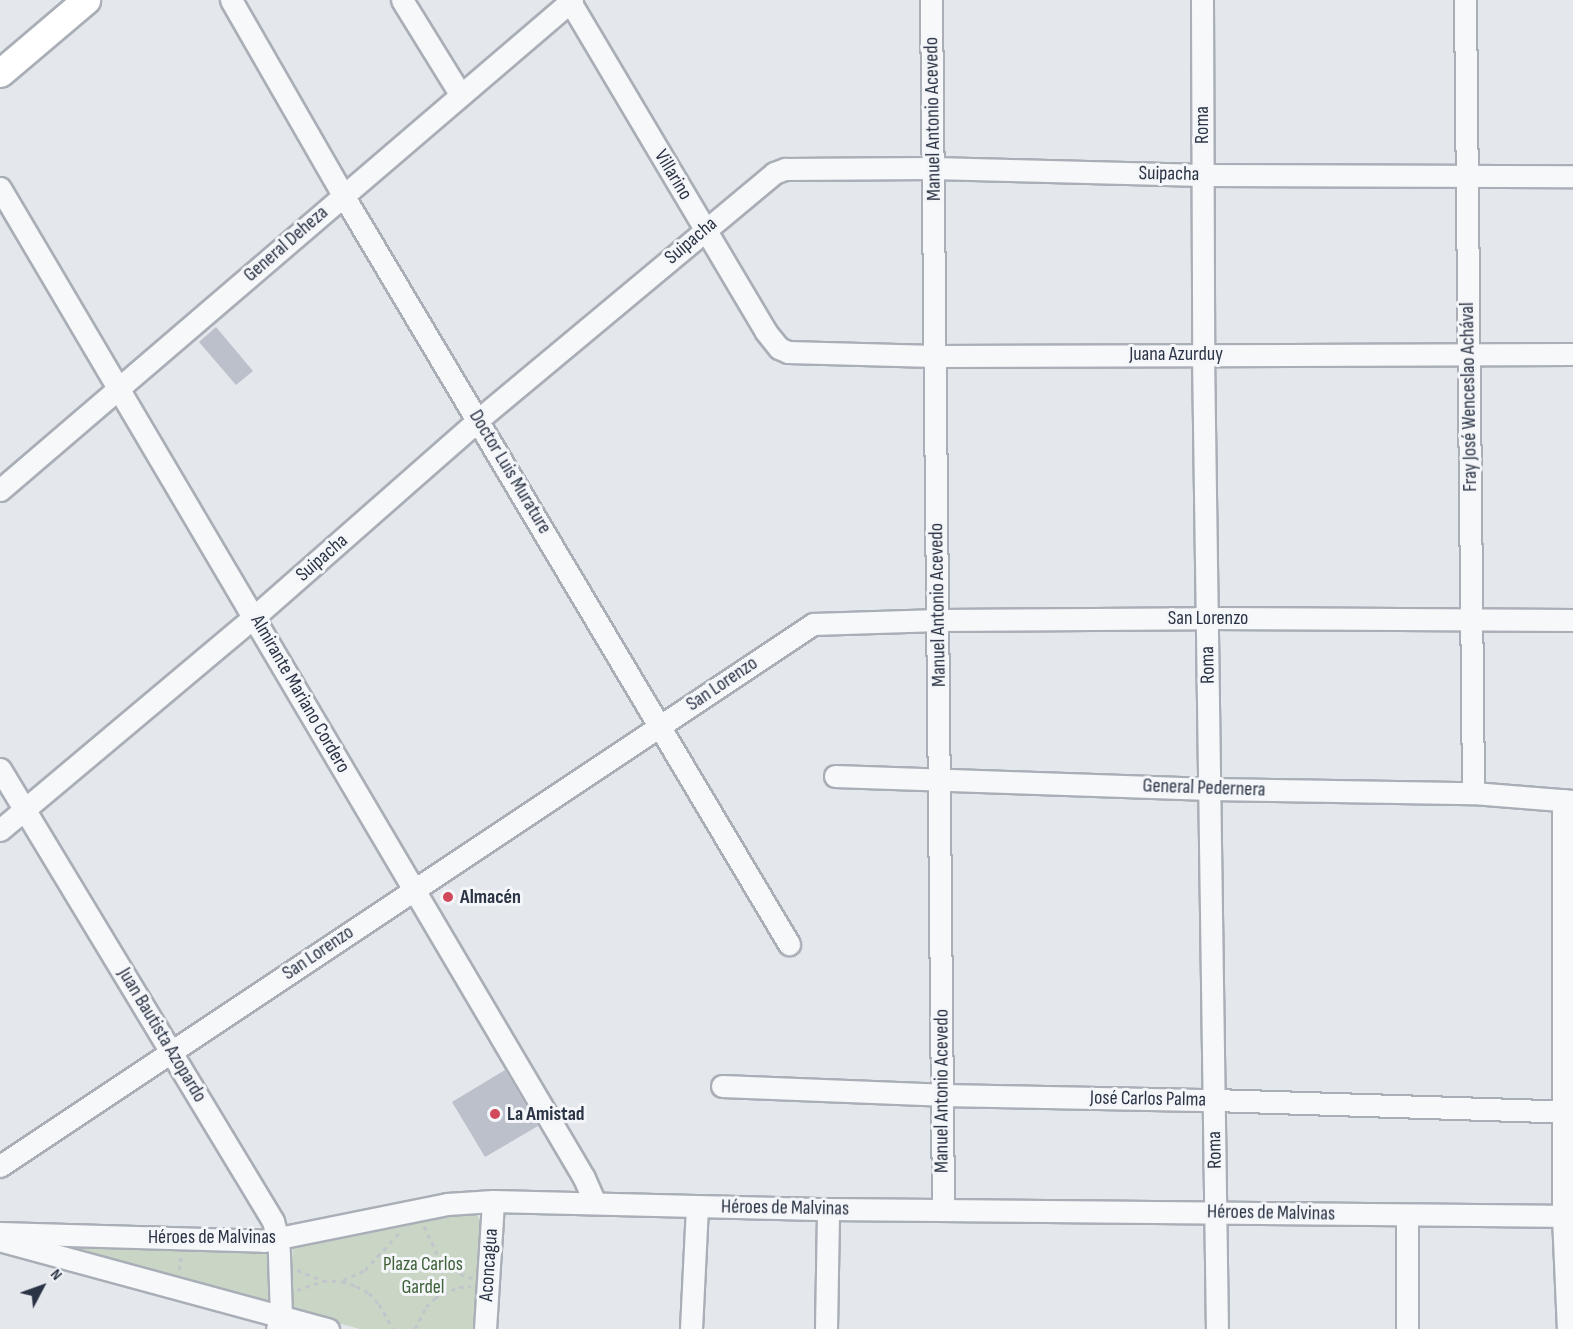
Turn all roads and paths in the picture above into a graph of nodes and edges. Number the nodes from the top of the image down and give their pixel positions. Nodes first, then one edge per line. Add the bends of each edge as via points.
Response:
1 (60, 0) edge
2 (86, 0) edge
3 (231, 0) edge
4 (402, 0) edge
5 (931, 0) edge
6 (1202, 0) edge
7 (1465, 0) edge
8 (571, 1) edge
9 (0, 51) edge
10 (0, 73) edge
11 (460, 94) junction
12 (933, 168) junction
13 (1203, 175) junction
14 (1466, 176) junction
15 (1573, 176) edge
16 (0, 188) edge
17 (343, 195) junction
18 (705, 229) junction
19 (779, 348) joint
20 (1203, 354) junction
21 (1573, 354) edge
22 (1468, 355) junction
23 (934, 356) junction
24 (118, 389) junction
25 (479, 419) junction
26 (0, 490) edge
27 (254, 617) junction
28 (1207, 618) junction
29 (939, 620) junction
30 (1573, 620) edge
31 (1472, 621) junction
32 (660, 726) junction
33 (0, 769) edge
34 (835, 776) dead end
35 (940, 779) junction
36 (1210, 789) junction
37 (1473, 793) junction
38 (1568, 800) edge
39 (25, 809) junction
40 (0, 830) edge
41 (414, 890) junction
42 (789, 944) dead end
43 (172, 1050) junction
44 (722, 1086) dead end
45 (942, 1095) junction
46 (1214, 1100) junction
47 (1568, 1112) edge
48 (0, 1166) edge
49 (493, 1202) junction
50 (595, 1203) junction
51 (697, 1206) junction
52 (828, 1209) junction
53 (944, 1210) junction
54 (413, 1212) junction
55 (1216, 1212) junction
56 (1407, 1215) junction
57 (1568, 1216) edge
58 (0, 1233) edge
59 (0, 1240) edge
60 (278, 1240) junction
61 (191, 1255) dead end
62 (296, 1270) dead end
63 (182, 1273) dead end
64 (323, 1281) junction
65 (342, 1281) junction
66 (488, 1283) junction
67 (296, 1291) dead end
68 (279, 1323) edge
69 (328, 1329) edge
70 (393, 1329) edge
71 (415, 1329) edge
72 (485, 1329) edge
73 (691, 1329) edge
74 (826, 1329) edge
75 (1217, 1329) edge
76 (1407, 1329) edge
77 (1568, 1329) edge

1 - 9 main road
2 - 10 main road
3 - 17 street, Doctor Luis Murature
4 - 11 street
5 - 12 street, Manuel Antonio Acevedo
6 - 13 street, Roma
7 - 14 street, Fray José Wenceslao Achával
8 - 11 street, General Deheza
8 - 18 street, Villarino
11 - 17 street, General Deheza
12 - 13 street, Suipacha
12 - 18 street, Suipacha via 785,169 763,179
12 - 23 street, Manuel Antonio Acevedo
13 - 14 street, Suipacha
13 - 20 street, Roma
14 - 15 street, Suipacha
14 - 22 street, Fray José Wenceslao Achával
16 - 24 street, Almirante Mariano Cordero
17 - 24 street, General Deheza
17 - 25 street, Doctor Luis Murature
18 - 19 street, Villarino
18 - 25 street, Suipacha
19 - 23 street, Juana Azurduy via 796,352
20 - 22 street, Juana Azurduy
20 - 23 street, Juana Azurduy
20 - 28 street, Roma
21 - 22 street, Juana Azurduy
22 - 31 street, Fray José Wenceslao Achával
23 - 29 street, Manuel Antonio Acevedo
24 - 26 street, General Deheza
24 - 27 street, Almirante Mariano Cordero
25 - 27 street, Suipacha
25 - 32 street, Doctor Luis Murature
27 - 39 street, Suipacha
27 - 41 street, Almirante Mariano Cordero
28 - 29 street, San Lorenzo
28 - 31 street, San Lorenzo
28 - 36 street, Roma
29 - 32 street, San Lorenzo via 813,624
29 - 35 street, Manuel Antonio Acevedo
30 - 31 street, San Lorenzo
31 - 37 street, Fray José Wenceslao Achával
32 - 41 street, San Lorenzo
32 - 42 street, Doctor Luis Murature
33 - 39 street, Juan Bautista Azopardo
34 - 35 street, General Pedernera
35 - 36 street, General Pedernera
35 - 45 street, Manuel Antonio Acevedo
36 - 37 street, General Pedernera
36 - 46 street, Roma
37 - 38 street, General Pedernera
38 - 47 street
39 - 40 street, Suipacha
39 - 43 street, Juan Bautista Azopardo
41 - 43 street, San Lorenzo
41 - 50 street, Almirante Mariano Cordero
43 - 48 street, San Lorenzo
43 - 60 street, Juan Bautista Azopardo via 273,1221
44 - 45 street, José Carlos Palma
45 - 46 street, José Carlos Palma
45 - 53 street, Manuel Antonio Acevedo
46 - 47 street, José Carlos Palma
46 - 55 street, Roma
47 - 57 street
49 - 50 street, Héroes de Malvinas
49 - 54 street, Héroes de Malvinas via 447,1204
49 - 66 street, Aconcagua
50 - 51 street, Héroes de Malvinas
51 - 52 street, Héroes de Malvinas
51 - 73 street
52 - 53 street, Héroes de Malvinas
52 - 74 street
53 - 55 street, Héroes de Malvinas
54 - 60 street, Héroes de Malvinas
54 - 65 path via 390,1245 365,1270
54 - 66 path via 439,1258 460,1274
55 - 56 street, Héroes de Malvinas
55 - 75 street, Roma
56 - 57 street, Héroes de Malvinas
56 - 76 street
57 - 77 street
58 - 60 street, Héroes de Malvinas
59 - 68 street
60 - 68 street, Juan Bautista Azopardo
61 - 63 path via 179,1261
62 - 64 path
64 - 65 path
64 - 67 path
65 - 70 path via 369,1293
66 - 71 path via 447,1291 426,1307
66 - 72 street, Aconcagua
68 - 69 street

